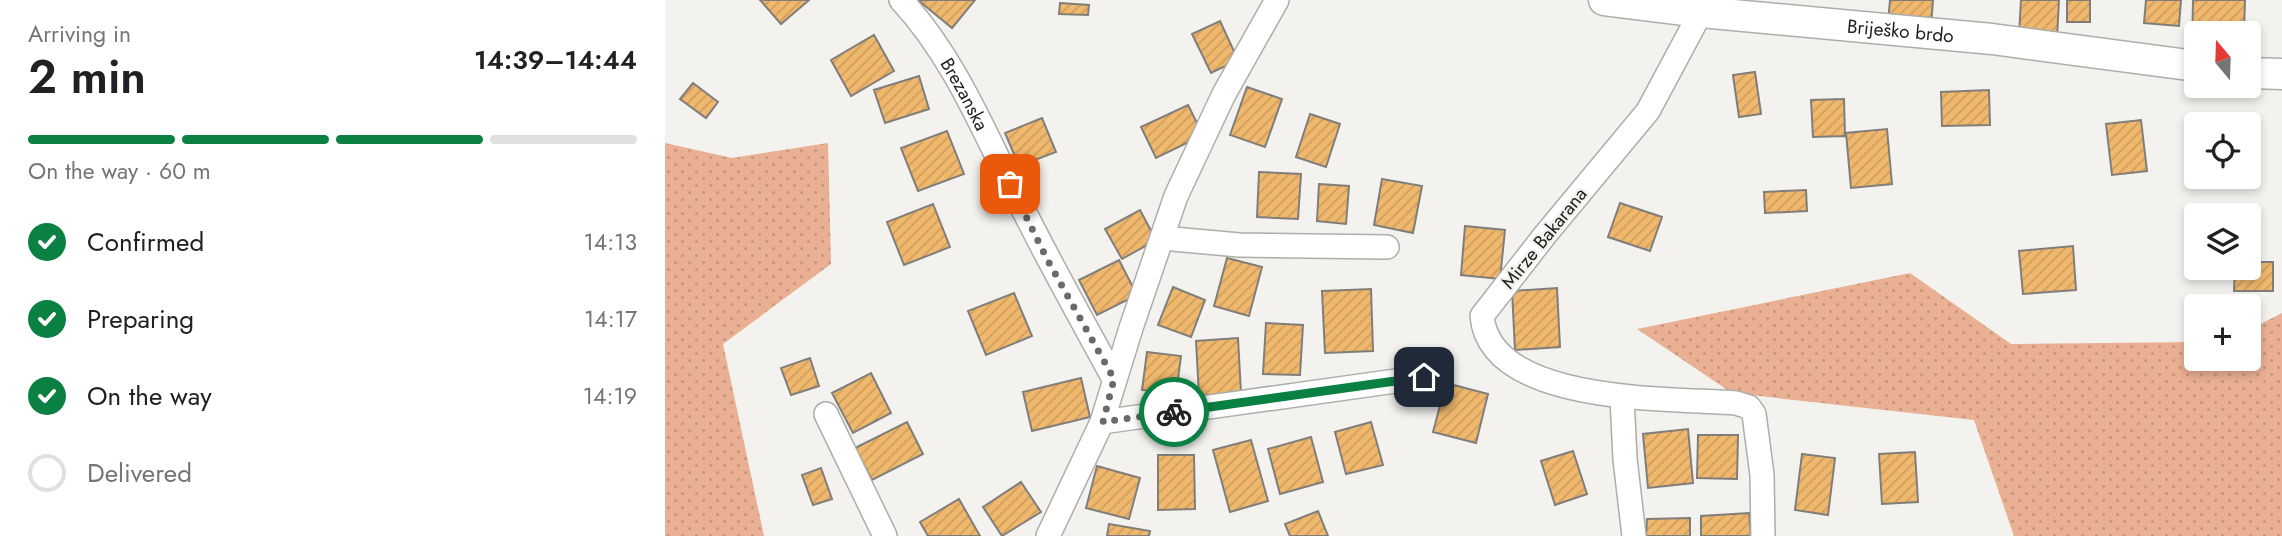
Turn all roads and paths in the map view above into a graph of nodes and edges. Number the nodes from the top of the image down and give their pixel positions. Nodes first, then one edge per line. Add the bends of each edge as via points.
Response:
1 (901, 0) edge
2 (1277, 0) edge
3 (1604, 0) edge
4 (1701, 12) junction
5 (2184, 64) edge
6 (2261, 73) edge
7 (2282, 74) edge
8 (1162, 238) junction
9 (1387, 247) dead end
10 (1424, 377) dead end
11 (1114, 379) junction
12 (1622, 397) junction
13 (826, 414) dead end
14 (1103, 422) junction
15 (885, 536) edge
16 (1048, 536) edge
17 (1635, 536) edge
18 (1763, 536) edge

1 - 11 street, Brezanska via 921,21 960,83 1047,259
2 - 8 street via 1224,94 1176,196
3 - 4 street, Briješko brdo
4 - 5 street, Briješko brdo via 1992,39
4 - 12 street, Mirze Bakarana via 1648,111 1482,316 1487,340 1504,360 1531,376
6 - 7 street
8 - 9 street via 1253,246
8 - 11 street
10 - 14 street
11 - 14 street
12 - 17 street
12 - 18 street, Mirze Bakarana via 1749,407 1754,414 1762,475
13 - 15 street
14 - 16 street

